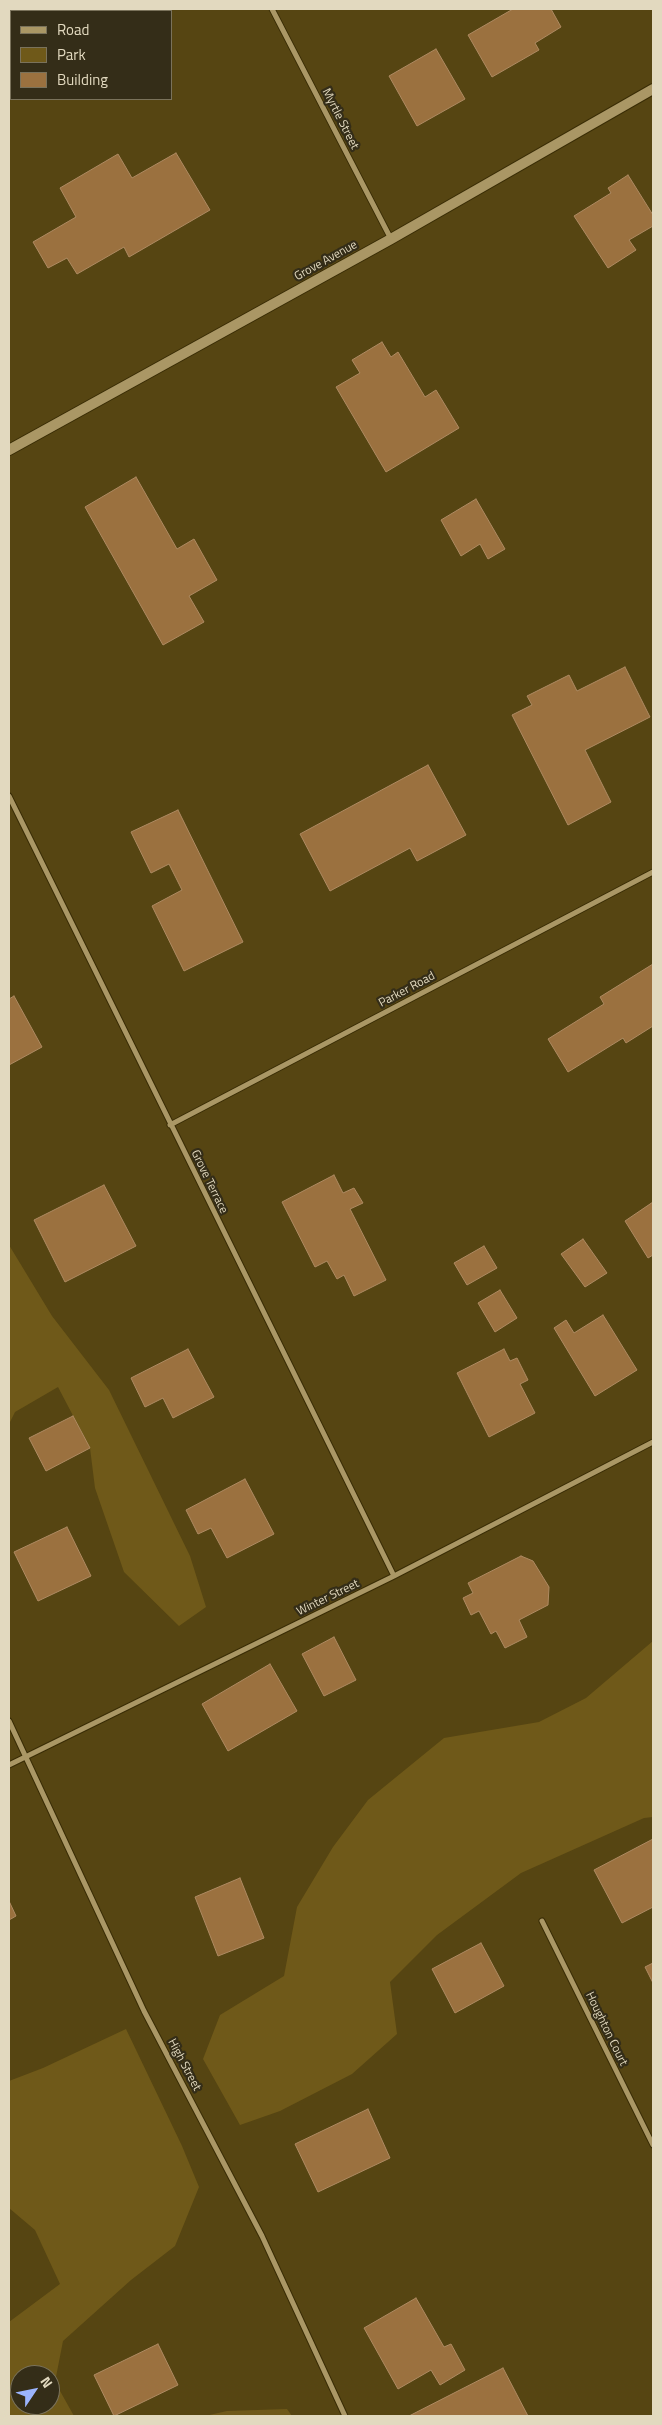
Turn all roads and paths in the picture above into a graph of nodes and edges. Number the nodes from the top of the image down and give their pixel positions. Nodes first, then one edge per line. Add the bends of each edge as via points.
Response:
1 (272, 9) edge
2 (653, 89) edge
3 (391, 239) junction
4 (9, 450) edge
5 (9, 796) edge
6 (653, 872) edge
7 (170, 1125) junction
8 (653, 1442) edge
9 (394, 1576) junction
10 (9, 1721) edge
11 (27, 1756) junction
12 (9, 1765) edge
13 (542, 1921) dead end
14 (653, 2146) edge
15 (345, 2416) edge

1 - 3 street, Myrtle Street
2 - 3 street, Grove Avenue
3 - 4 street, Grove Avenue
5 - 7 street, Grove Terrace
6 - 7 street, Parker Road
7 - 9 street, Grove Terrace
8 - 9 street, Winter Street
9 - 11 street, Winter Street
10 - 11 street, High Street
11 - 12 street, Winter Street
11 - 15 street, High Street via 144,2011 262,2236
13 - 14 street, Houghton Court

